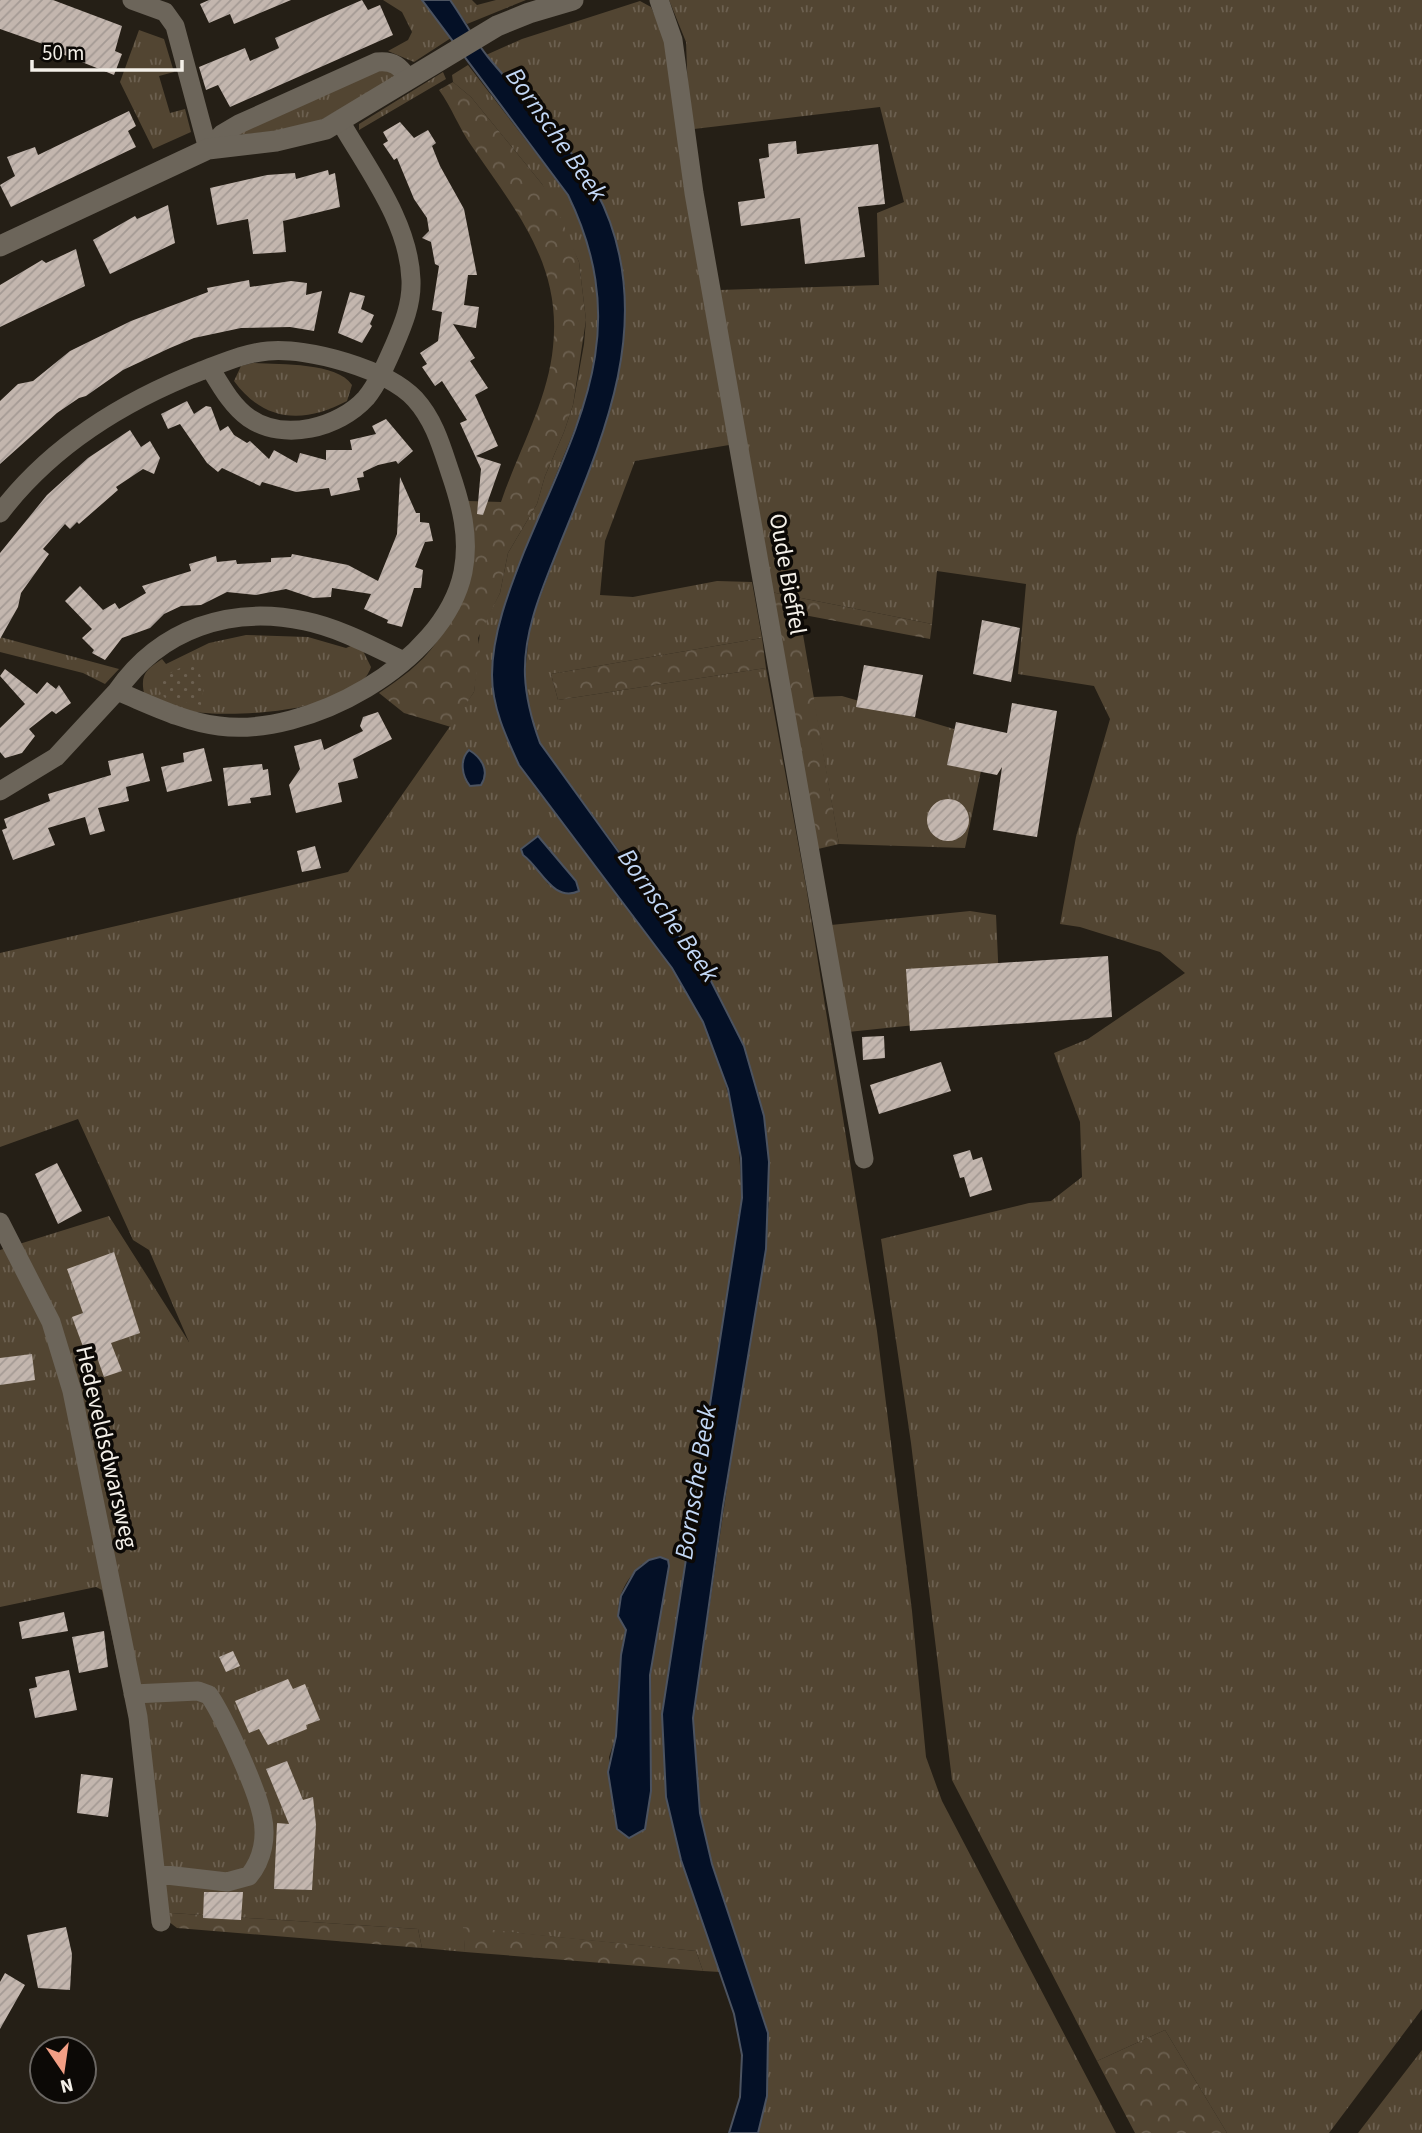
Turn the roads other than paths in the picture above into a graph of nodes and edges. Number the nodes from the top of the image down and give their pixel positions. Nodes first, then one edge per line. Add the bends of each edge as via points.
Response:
1 (132, 0) edge
2 (659, 0) edge
3 (565, 1) edge
4 (410, 79) junction
5 (340, 121) junction
6 (208, 149) junction
7 (0, 246) edge
8 (210, 368) junction
9 (380, 377) junction
10 (0, 513) edge
11 (404, 661) junction
12 (117, 691) junction
13 (0, 791) edge
14 (864, 1159) dead end
15 (0, 1222) edge
16 (134, 1694) junction
17 (158, 1874) junction
18 (162, 1922) dead end

1 - 6 street via 165,12 175,26
2 - 14 street, Oude Bieffel via 673,40 694,194
3 - 4 street via 481,35
4 - 5 street
4 - 6 street via 399,66 377,62 239,124
5 - 6 street via 308,135
5 - 9 street via 394,214 411,280 408,311
6 - 7 street
8 - 9 street via 244,355 280,351 331,358
8 - 9 street via 251,419 287,431 319,426 349,413
8 - 10 street via 150,391 95,425 42,466
9 - 11 street via 414,398 435,427 461,506 466,543 463,574 449,605 435,629
11 - 12 street via 319,713 272,725 219,726
11 - 12 street via 303,620 230,619 183,631 145,656
12 - 13 street via 56,757
15 - 16 street, Hedeveldsdwarsweg via 65,1359
16 - 17 street, Hedeveldsdwarsweg
16 - 17 street via 198,1691 209,1695 263,1821 260,1858 241,1880
17 - 18 street, Hedeveldsdwarsweg

